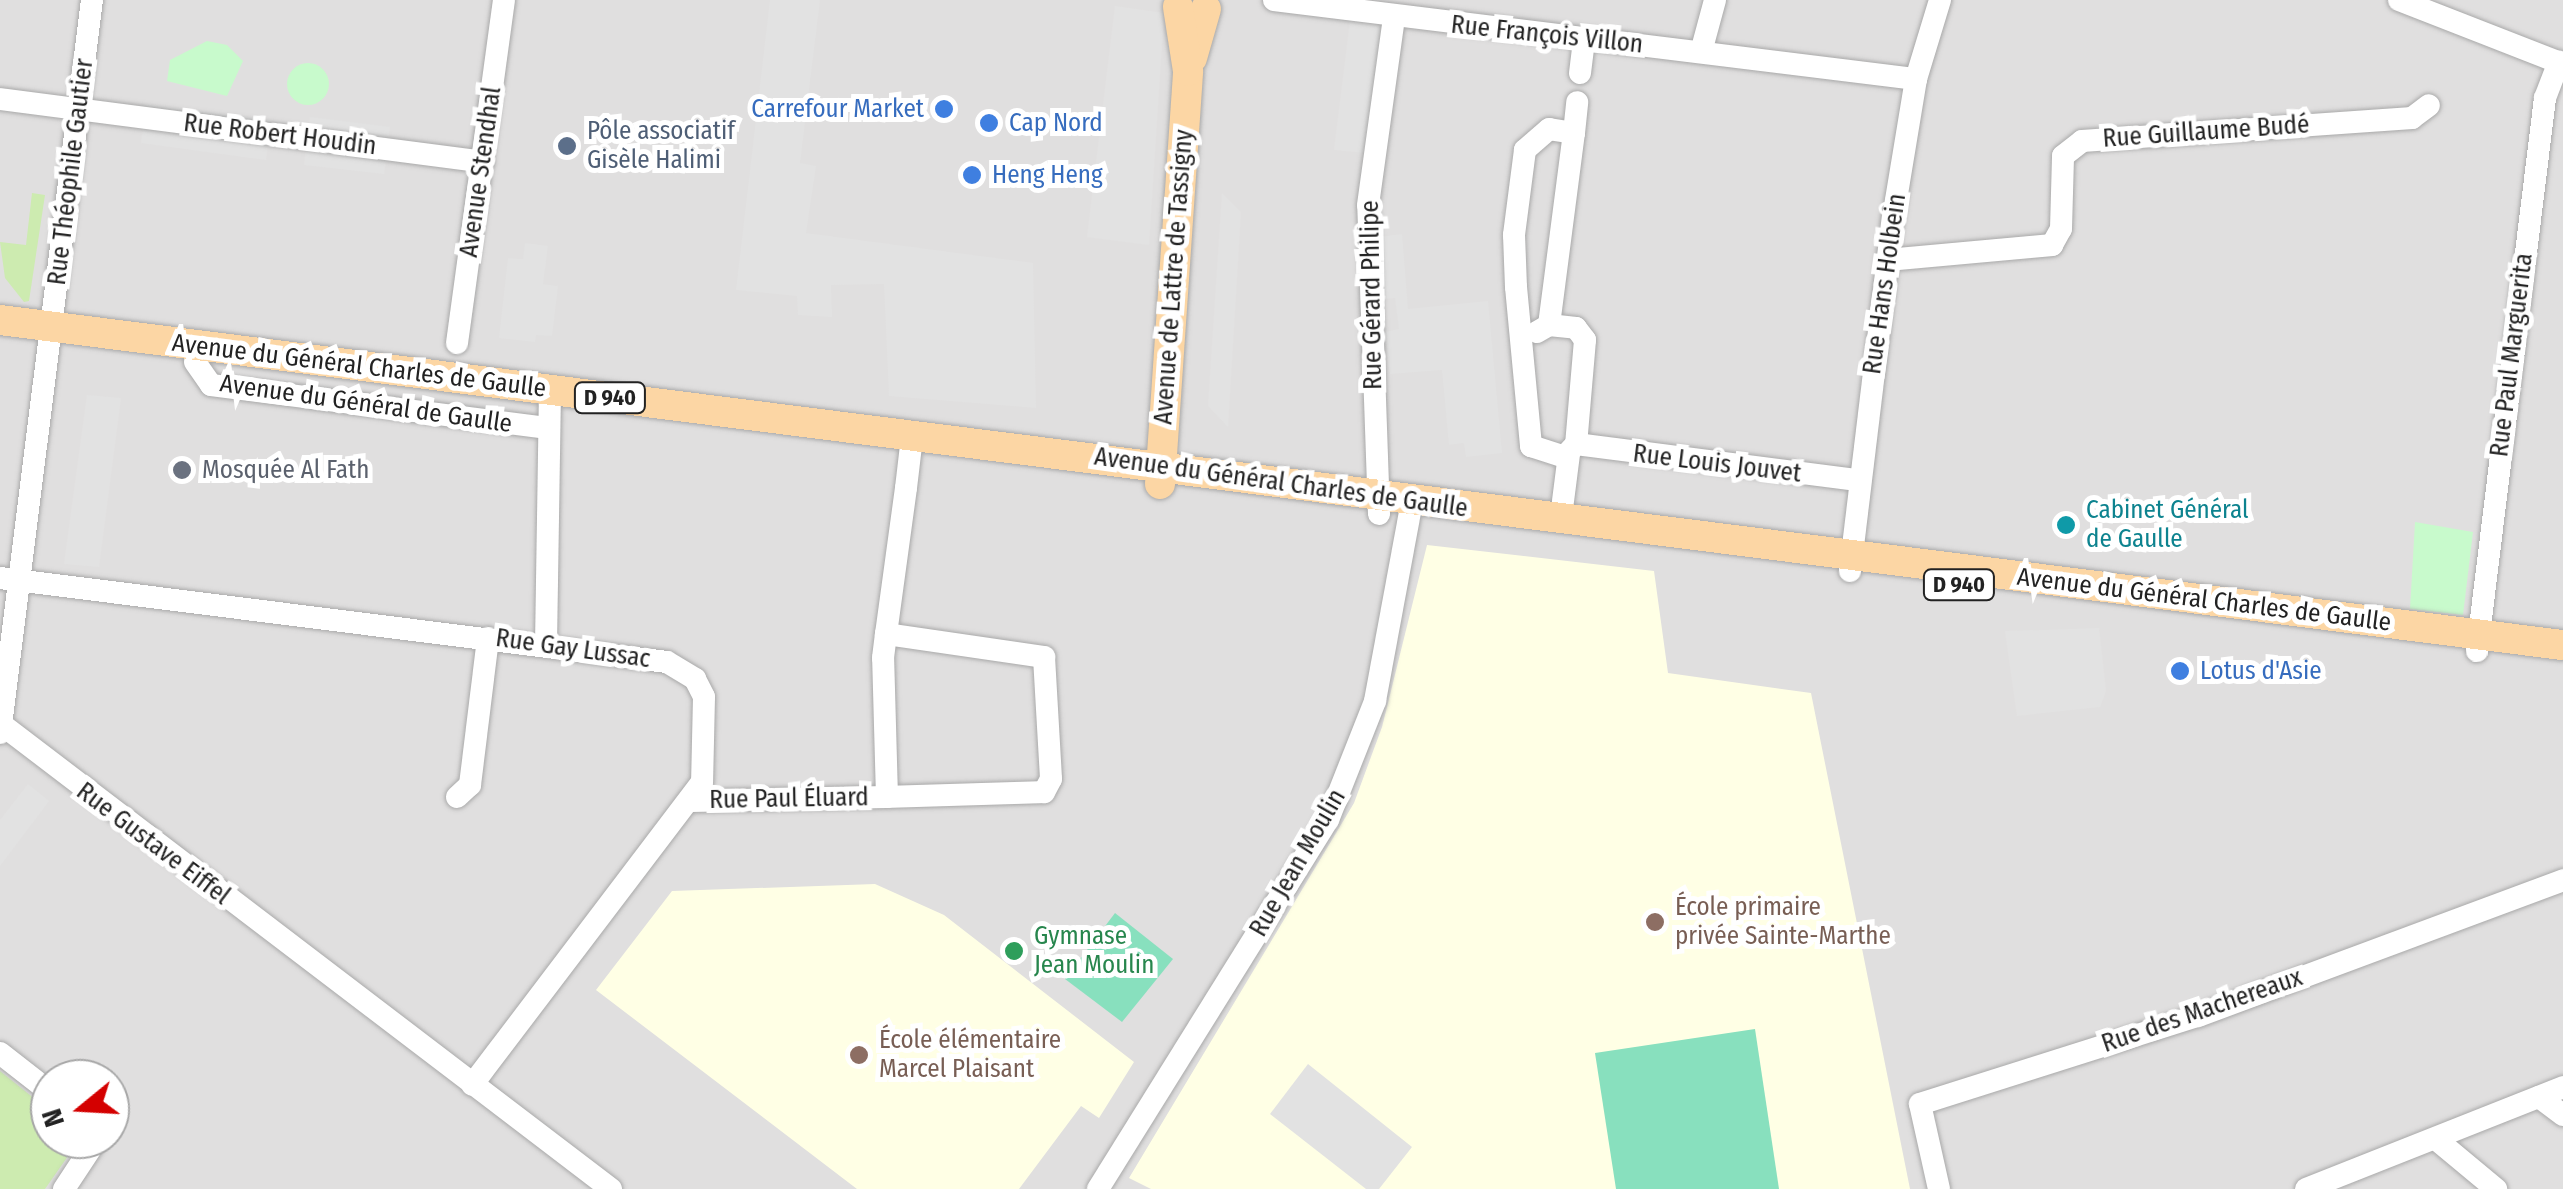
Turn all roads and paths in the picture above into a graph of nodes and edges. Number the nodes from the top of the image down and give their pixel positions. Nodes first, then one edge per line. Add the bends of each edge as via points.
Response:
1 (92, 0) edge
2 (504, 0) edge
3 (1274, 0) edge
4 (1715, 0) edge
5 (1940, 0) edge
6 (2398, 0) edge
7 (1193, 4) edge
8 (1394, 18) junction
9 (1584, 39) junction
10 (1701, 52) junction
11 (2561, 63) edge
12 (1580, 73) dead end
13 (1916, 80) junction
14 (0, 99) edge
15 (1577, 102) dead end
16 (2428, 105) dead end
17 (77, 108) junction
18 (1574, 132) junction
19 (483, 162) junction
20 (1887, 260) junction
21 (0, 320) edge
22 (1549, 325) junction
23 (53, 336) junction
24 (0, 338) edge
25 (1521, 342) junction
26 (457, 343) dead end
27 (549, 408) junction
28 (912, 445) junction
29 (1573, 449) junction
30 (1160, 476) junction
31 (1858, 480) junction
32 (1563, 501) dead end
33 (1378, 506) junction
34 (1410, 510) junction
35 (1850, 563) junction
36 (12, 580) edge
37 (886, 634) junction
38 (488, 638) junction
39 (2477, 643) junction
40 (546, 645) junction
41 (2563, 645) edge
42 (2563, 663) edge
43 (2, 730) edge
44 (457, 797) dead end
45 (887, 798) junction
46 (690, 801) junction
47 (2563, 880) edge
48 (0, 1054) edge
49 (30, 1077) edge
50 (472, 1084) junction
51 (2563, 1087) edge
52 (2539, 1097) junction
53 (2563, 1115) edge
54 (2436, 1140) junction
55 (84, 1159) edge
56 (584, 1181) edge
57 (64, 1189) edge
58 (611, 1189) edge
59 (1098, 1189) edge
60 (1939, 1189) edge
61 (2306, 1189) edge
62 (2496, 1189) edge

1 - 17 street, Rue Théophile Gautier
2 - 19 street, Avenue Stendhal
3 - 8 street, Rue François Villon
4 - 10 street
5 - 13 street, Rue Hans Holbein
6 - 11 street
7 - 30 main road, Avenue de Lattre de Tassigny
8 - 9 street, Rue François Villon
8 - 33 street, Rue Gérard Philipe via 1368,205
9 - 10 street, Rue François Villon
9 - 12 street
10 - 13 street, Rue François Villon
11 - 39 street, Rue Paul Marguerita via 2546,98
13 - 20 street, Rue Hans Holbein
14 - 17 street, Rue Robert Houdin
15 - 18 street
16 - 20 street, Rue Guillaume Budé via 2412,118 2082,140 2062,156 2061,230 2052,245
17 - 19 street, Rue Robert Houdin
17 - 23 street, Rue Théophile Gautier
18 - 22 street
18 - 25 street, Rue Louis Jouvet via 1541,132 1525,150 1514,246
19 - 26 street, Avenue Stendhal
20 - 31 street, Rue Hans Holbein
21 - 23 main road, Avenue du Général Charles de Gaulle / D 940
22 - 25 street
22 - 29 street via 1576,328 1586,340
23 - 24 main road, Avenue du Général Charles de Gaulle / D 940
23 - 27 main road, Avenue du Général Charles de Gaulle / D 940
23 - 27 main road, Avenue du Général Charles de Gaulle / D 940 via 194,362
23 - 36 street, Rue Gustave Eiffel
25 - 29 street, Rue Louis Jouvet via 1531,446 1550,456
27 - 28 main road, Avenue du Général Charles de Gaulle / D 940
27 - 40 street
28 - 30 main road, Avenue du Général Charles de Gaulle / D 940
28 - 37 street
29 - 31 street, Rue Louis Jouvet
29 - 32 street
30 - 33 main road, Avenue du Général Charles de Gaulle / D 940
31 - 35 street, Rue Hans Holbein
33 - 34 main road, Avenue du Général Charles de Gaulle / D 940
34 - 35 main road, Avenue du Général Charles de Gaulle / D 940
34 - 59 street, Rue Jean Moulin via 1375,701 1328,820
35 - 39 main road, Avenue du Général Charles de Gaulle / D 940
36 - 38 street, Rue Gay Lussac
36 - 43 street, Rue Gustave Eiffel
37 - 45 street
37 - 45 street, Rue Paul Éluard via 1044,657 1051,779 1044,792 1030,794
38 - 40 street, Rue Gay Lussac
38 - 44 street via 470,785
39 - 41 main road, Avenue du Général Charles de Gaulle / D 940
39 - 42 main road, Avenue du Général Charles de Gaulle / D 940
40 - 46 street, Rue Gay Lussac via 667,662 695,680 704,697 702,782
43 - 50 street, Rue Gustave Eiffel
45 - 46 street, Rue Paul Éluard
46 - 50 street, Rue Gay Lussac
47 - 60 street, Rue des Machereaux via 2198,1016 1920,1104
48 - 49 street
50 - 56 street, Rue Gustave Eiffel
51 - 52 street
52 - 53 street
52 - 54 street
54 - 61 street
54 - 62 street
55 - 57 street
56 - 58 street, Rue Gustave Eiffel

